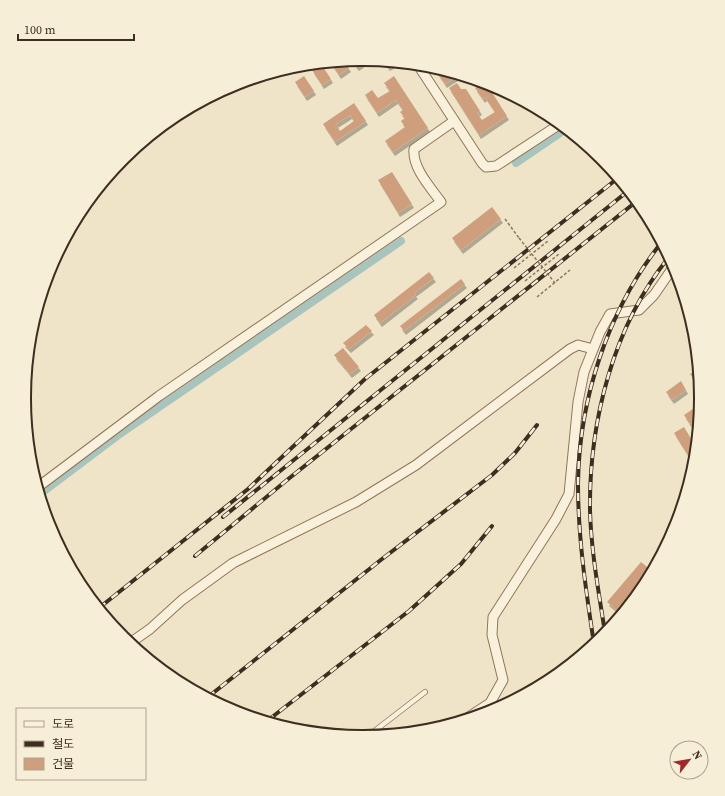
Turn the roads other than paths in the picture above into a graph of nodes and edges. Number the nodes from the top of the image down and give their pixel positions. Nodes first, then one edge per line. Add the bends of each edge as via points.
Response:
1 (423, 72) edge
2 (454, 121) junction
3 (554, 128) edge
4 (670, 273) edge
5 (593, 349) junction
6 (42, 484) edge
7 (135, 639) edge
8 (425, 692) dead end
9 (488, 705) edge
10 (377, 729) edge

1 - 2 street
2 - 3 street via 482,163 491,167
2 - 6 street via 414,149 413,155 441,202 159,396
4 - 5 street via 654,296 639,310 610,314
5 - 7 street via 578,345 570,348 416,465 356,502 233,564 199,587
5 - 9 street via 584,372 578,402 568,494 556,519 493,617 492,635 503,680
8 - 10 lane

